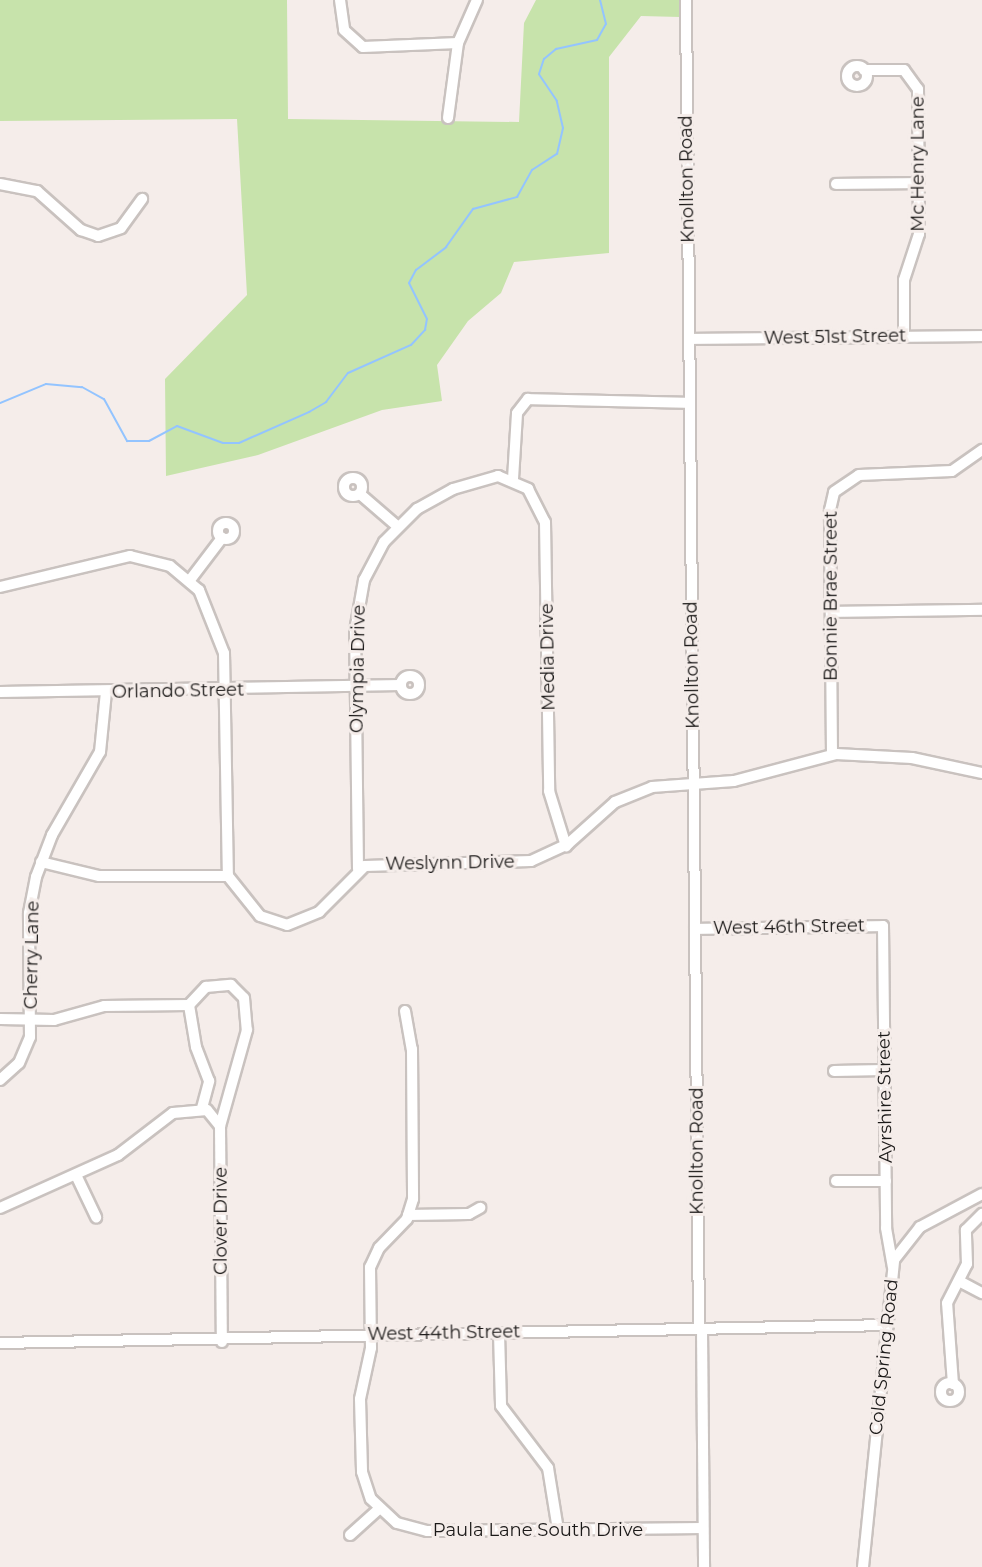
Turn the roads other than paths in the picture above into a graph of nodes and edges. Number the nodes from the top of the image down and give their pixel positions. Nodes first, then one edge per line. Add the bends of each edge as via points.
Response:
1 (340, 0) edge
2 (477, 0) edge
3 (686, 0) edge
4 (458, 43) junction
5 (864, 70) dead end
6 (448, 118) dead end
7 (919, 183) junction
8 (0, 184) edge
9 (836, 184) dead end
10 (142, 199) dead end
11 (904, 336) junction
12 (982, 336) edge
13 (689, 339) junction
14 (690, 403) junction
15 (982, 450) edge
16 (513, 479) junction
17 (360, 494) dead end
18 (398, 526) junction
19 (222, 538) dead end
20 (190, 580) junction
21 (0, 587) edge
22 (982, 610) edge
23 (831, 612) junction
24 (355, 685) junction
25 (401, 685) dead end
26 (226, 690) junction
27 (0, 692) edge
28 (106, 692) junction
29 (832, 754) junction
30 (982, 773) edge
31 (694, 785) junction
32 (566, 846) junction
33 (41, 862) junction
34 (358, 869) junction
35 (228, 876) junction
36 (883, 926) joint
37 (695, 928) junction
38 (189, 1005) junction
39 (405, 1011) dead end
40 (0, 1019) edge
41 (31, 1021) junction
42 (884, 1070) junction
43 (834, 1071) dead end
44 (0, 1080) edge
45 (202, 1108) junction
46 (220, 1126) junction
47 (76, 1174) junction
48 (836, 1181) dead end
49 (886, 1181) junction
50 (982, 1194) edge
51 (0, 1208) edge
52 (480, 1208) dead end
53 (982, 1214) edge
54 (408, 1215) junction
55 (96, 1217) dead end
56 (893, 1266) junction
57 (959, 1281) junction
58 (982, 1293) edge
59 (888, 1325) junction
60 (701, 1329) junction
61 (499, 1333) junction
62 (370, 1334) junction
63 (222, 1342) junction
64 (0, 1343) edge
65 (953, 1384) dead end
66 (379, 1509) junction
67 (703, 1528) junction
68 (558, 1530) junction
69 (350, 1534) dead end
70 (704, 1567) edge
71 (863, 1567) edge

1 - 4 street via 344,30 363,47
2 - 4 street
3 - 13 street, Knollton Road
4 - 6 street
5 - 7 street, Mc Henry Lane via 897,68 916,84
7 - 9 street
7 - 11 street, Mc Henry Lane via 919,238 903,284
8 - 10 street via 43,194 81,230 98,236 121,228
11 - 12 street, West 51st Street
11 - 13 street, West 51st Street
13 - 14 street, Knollton Road
14 - 16 street via 528,399 516,414
14 - 31 street, Knollton Road
15 - 23 street, Bonnie Brae Street via 947,472 859,475 840,484 830,506
16 - 18 street, Olympia Drive via 494,477 447,491
16 - 32 street, Media Drive via 536,499 546,528 549,791
17 - 18 street
18 - 24 street, Olympia Drive via 374,557 360,594
19 - 20 street
20 - 21 street via 162,562 122,556
20 - 26 street via 218,627
22 - 23 street
23 - 29 street, Bonnie Brae Street
24 - 25 street, Orlando Street
24 - 26 street, Orlando Street
24 - 34 street, Olympia Drive
26 - 28 street, Orlando Street
26 - 35 street
27 - 28 street, Orlando Street
28 - 33 street, Cherry Lane via 100,752
29 - 30 street, Weslynn Drive via 912,758
29 - 31 street, Weslynn Drive via 743,779
31 - 32 street, Weslynn Drive via 661,785 629,795
31 - 37 street, Knollton Road
32 - 34 street, Weslynn Drive via 521,862 372,864
33 - 35 street via 99,876
33 - 41 street, Cherry Lane via 29,913
34 - 35 street via 329,904 302,921 284,926 265,920
36 - 37 street, West 46th Street
36 - 42 street, Ayrshire Street
37 - 60 street, Knollton Road
38 - 41 street via 104,1006
38 - 45 street via 196,1047 209,1081
38 - 46 street, Clover Drive via 216,984 234,986 244,998 246,1036
39 - 54 street via 412,1049
40 - 41 street
41 - 44 street, Cherry Lane via 23,1057
42 - 43 street
42 - 49 street, Ayrshire Street
45 - 46 street
45 - 47 street via 173,1113 123,1151
46 - 63 street, Clover Drive
47 - 51 street
47 - 55 street
48 - 49 street
49 - 56 street, Ayrshire Street
50 - 56 street, Cold Spring Road via 910,1235
52 - 54 street via 469,1214
53 - 57 street via 966,1230 967,1264
54 - 62 street via 371,1262
56 - 59 street, Cold Spring Road
57 - 58 street
57 - 65 street via 946,1314
59 - 60 street, West 44th Street
59 - 71 street, Cold Spring Road
60 - 61 street, West 44th Street
60 - 67 street, Knollton Road
61 - 62 street, West 44th Street
61 - 68 street via 501,1406 550,1473
62 - 63 street, West 44th Street
62 - 66 street via 361,1393 362,1469
63 - 64 street, West 44th Street
66 - 68 street, Paula Lane South Drive via 421,1530
66 - 69 street
67 - 68 street, Paula Lane South Drive
67 - 70 street, Knollton Road

